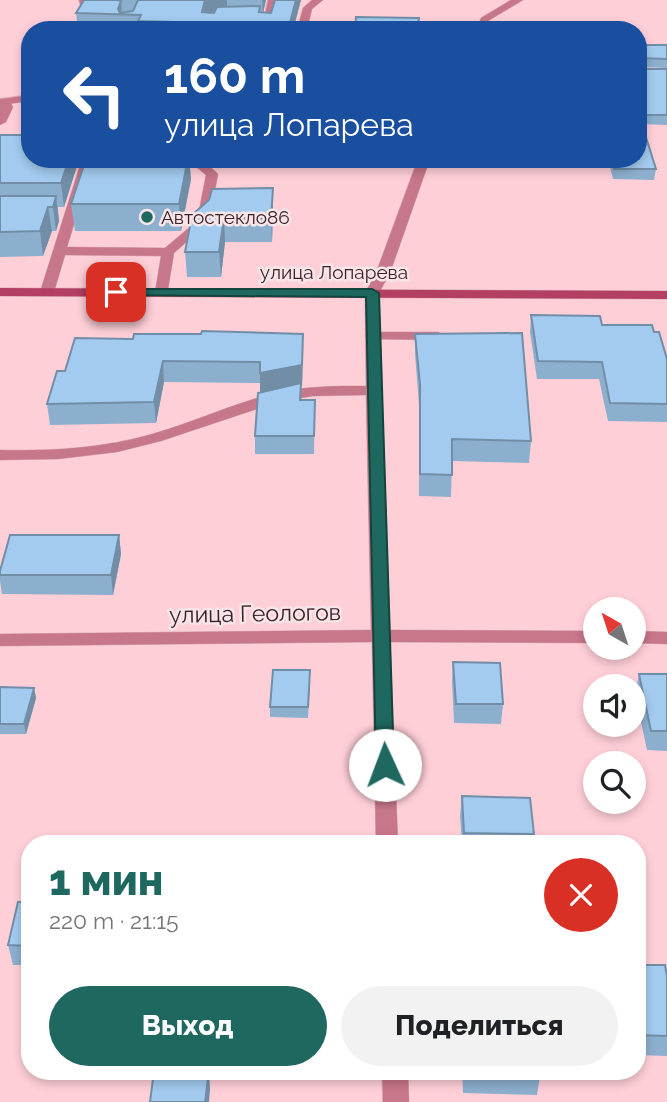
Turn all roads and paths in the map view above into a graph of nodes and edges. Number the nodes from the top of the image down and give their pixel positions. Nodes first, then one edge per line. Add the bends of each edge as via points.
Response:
1 (84, 0) edge
2 (272, 0) edge
3 (318, 0) edge
4 (518, 0) edge
5 (132, 21) edge
6 (266, 21) edge
7 (304, 21) edge
8 (484, 21) edge
9 (21, 99) edge
10 (3, 102) edge
11 (0, 122) edge
12 (85, 168) edge
13 (205, 168) edge
14 (421, 168) edge
15 (60, 251) junction
16 (168, 252) junction
17 (0, 292) edge
18 (47, 292) junction
19 (162, 292) junction
20 (372, 293) junction
21 (667, 295) edge
22 (372, 335) junction
23 (454, 336) edge
24 (374, 390) junction
25 (0, 454) edge
26 (381, 636) junction
27 (583, 637) edge
28 (646, 637) edge
29 (667, 638) edge
30 (0, 640) edge
31 (387, 835) edge
32 (395, 1080) edge
33 (396, 1102) edge

1 - 5 street via 84,5 93,9
2 - 6 street
3 - 7 street via 308,8
4 - 8 street
9 - 10 street
10 - 11 street via 7,107
12 - 15 street via 65,214
13 - 16 street via 212,174 203,222
14 - 20 street
15 - 16 street
15 - 18 street
16 - 19 street
17 - 18 main road, улица Лопарева
18 - 19 main road, улица Лопарева
19 - 20 main road, улица Лопарева
20 - 21 main road, улица Лопарева
20 - 22 street
22 - 23 street
22 - 24 street
24 - 25 street via 274,398 119,447
24 - 26 street
26 - 27 street, улица Геологов
26 - 30 street, улица Геологов
26 - 31 street
28 - 29 street
32 - 33 street

